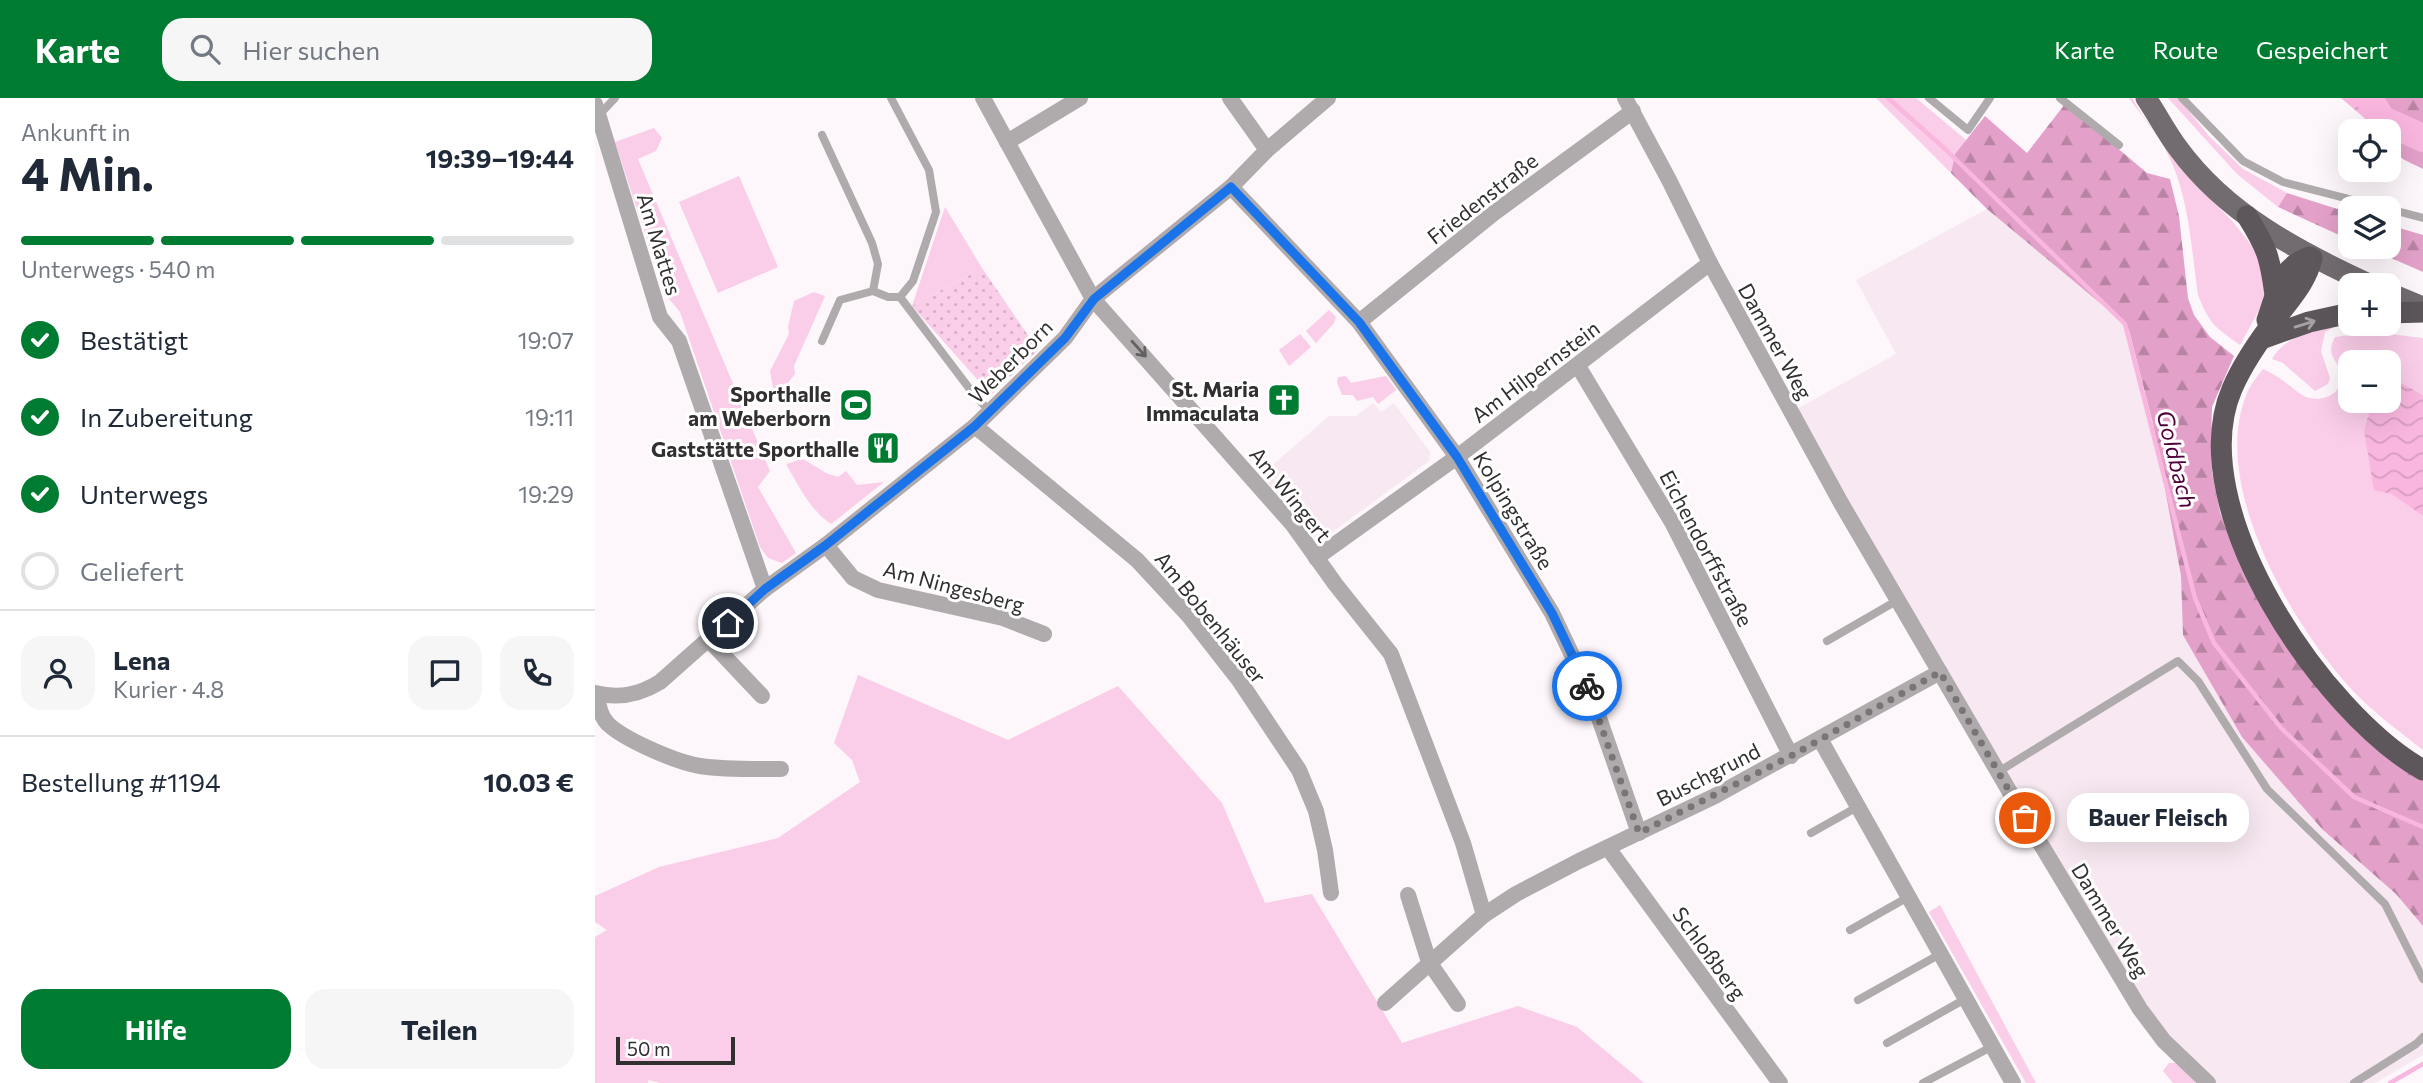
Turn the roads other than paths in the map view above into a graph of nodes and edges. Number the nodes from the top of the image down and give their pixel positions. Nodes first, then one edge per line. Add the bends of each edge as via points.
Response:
1 (615, 98) edge
2 (891, 98) edge
3 (983, 98) edge
4 (1080, 98) edge
5 (1230, 98) edge
6 (1328, 98) edge
7 (1929, 98) edge
8 (1990, 98) edge
9 (2060, 98) edge
10 (2146, 98) edge
11 (2182, 98) edge
12 (1629, 105) edge
13 (597, 109) edge
14 (822, 135) dead end
15 (1007, 142) junction
16 (2119, 145) dead end
17 (1267, 150) junction
18 (1231, 187) junction
19 (2338, 196) edge
20 (2401, 213) edge
21 (2247, 216) junction
22 (2423, 218) edge
23 (2311, 258) junction
24 (1710, 264) junction
25 (2344, 273) edge
26 (873, 291) junction
27 (2276, 296) junction
28 (899, 297) junction
29 (1094, 299) junction
30 (2401, 299) edge
31 (2423, 310) edge
32 (2401, 312) edge
33 (2338, 316) edge
34 (1359, 322) junction
35 (2261, 339) junction
36 (822, 341) dead end
37 (1578, 366) junction
38 (989, 411) junction
39 (975, 426) junction
40 (1457, 457) junction
41 (826, 545) junction
42 (1316, 558) junction
43 (765, 589) junction
44 (1898, 600) junction
45 (1044, 634) dead end
46 (709, 640) junction
47 (1826, 641) dead end
48 (1940, 672) junction
49 (596, 693) edge
50 (762, 696) dead end
51 (1820, 739) junction
52 (1791, 756) junction
53 (781, 769) dead end
54 (2423, 770) edge
55 (1998, 772) junction
56 (1859, 806) junction
57 (1639, 833) junction
58 (1811, 833) dead end
59 (1608, 848) junction
60 (1331, 893) dead end
61 (1408, 895) dead end
62 (1910, 896) junction
63 (1484, 915) junction
64 (1850, 930) dead end
65 (1942, 953) junction
66 (1429, 962) junction
67 (2423, 979) edge
68 (1967, 998) junction
69 (1858, 1000) dead end
70 (1385, 1003) dead end
71 (1458, 1004) dead end
72 (2423, 1037) edge
73 (1887, 1044) dead end
74 (1993, 1046) junction
75 (1780, 1083) edge
76 (1923, 1083) edge
77 (2013, 1083) edge
78 (2208, 1083) edge
79 (2354, 1083) edge

1 - 13 lane
2 - 28 lane via 929,170 936,212 913,281
3 - 15 street, Am Wingert
4 - 15 street
5 - 17 street
6 - 17 street, Weberborn
7 - 8 lane via 1968,130
9 - 16 lane
10 - 21 main road via 2178,148
11 - 19 lane via 2243,161 2283,182
12 - 24 street, Dammer Weg
12 - 34 street, Friedenstraße
13 - 43 street, Am Mattes via 660,317 679,341
14 - 26 lane via 872,243 878,264
15 - 29 street, Am Wingert
17 - 18 street, Weberborn
18 - 29 street, Weberborn
18 - 34 street, Kolpingstraße
20 - 22 lane
21 - 23 main road
21 - 27 highway via 2270,257
23 - 25 main road
23 - 27 highway via 2290,267
23 - 35 highway via 2302,283
24 - 37 street, Am Hilpernstein
24 - 44 street, Dammer Weg
26 - 28 lane
26 - 36 lane via 840,300
27 - 35 highway
28 - 38 lane
29 - 38 street, Weberborn via 1065,338
29 -> 42 street, Am Wingert
30 - 31 main road
31 - 32 highway
35 -> 33 highway
34 - 40 street, Kolpingstraße
35 - 54 highway via 2231,390 2223,419 2221,448 2234,519 2268,599 2307,659 2347,708 2403,759
37 - 40 street, Am Hilpernstein
37 - 52 street, Eichendorffstraße via 1673,524
38 - 39 street, Weberborn
39 - 41 street, Weberborn
39 - 60 street, Am Bobenhäuser via 1137,560 1239,680 1299,770 1319,824
40 - 42 street, Am Hilpernstein
40 - 57 street, Kolpingstraße via 1552,613 1591,695
41 - 43 street, Weberborn
41 - 45 street, Am Ningesberg via 853,578 878,590 1003,618
42 - 63 street, Am Wingert via 1391,654 1464,844
43 - 46 street, Weberborn
44 - 47 lane
44 - 48 street, Dammer Weg
46 - 49 street, Weberborn via 645,691 620,696
46 - 50 street
48 - 51 street, Buschgrund
48 - 55 street, Dammer Weg
49 - 53 street via 607,723 636,743 697,765
51 - 52 street, Buschgrund
51 - 56 street
52 - 57 street, Buschgrund
55 - 67 lane via 2178,662 2198,681 2267,789 2385,904
55 - 78 street, Dammer Weg via 2133,997 2164,1041
56 - 58 lane
56 - 62 street
57 - 59 street, Buschgrund
59 - 63 street, Buschgrund via 1548,876
59 - 75 street, Schloßberg
61 - 66 street
62 - 64 lane
62 - 65 street
63 - 66 street, Buschgrund
65 - 68 street
65 - 69 lane
66 - 70 street, Buschgrund
66 - 71 street
68 - 73 lane
68 - 74 street
72 - 79 lane
74 - 76 lane
74 - 77 street

